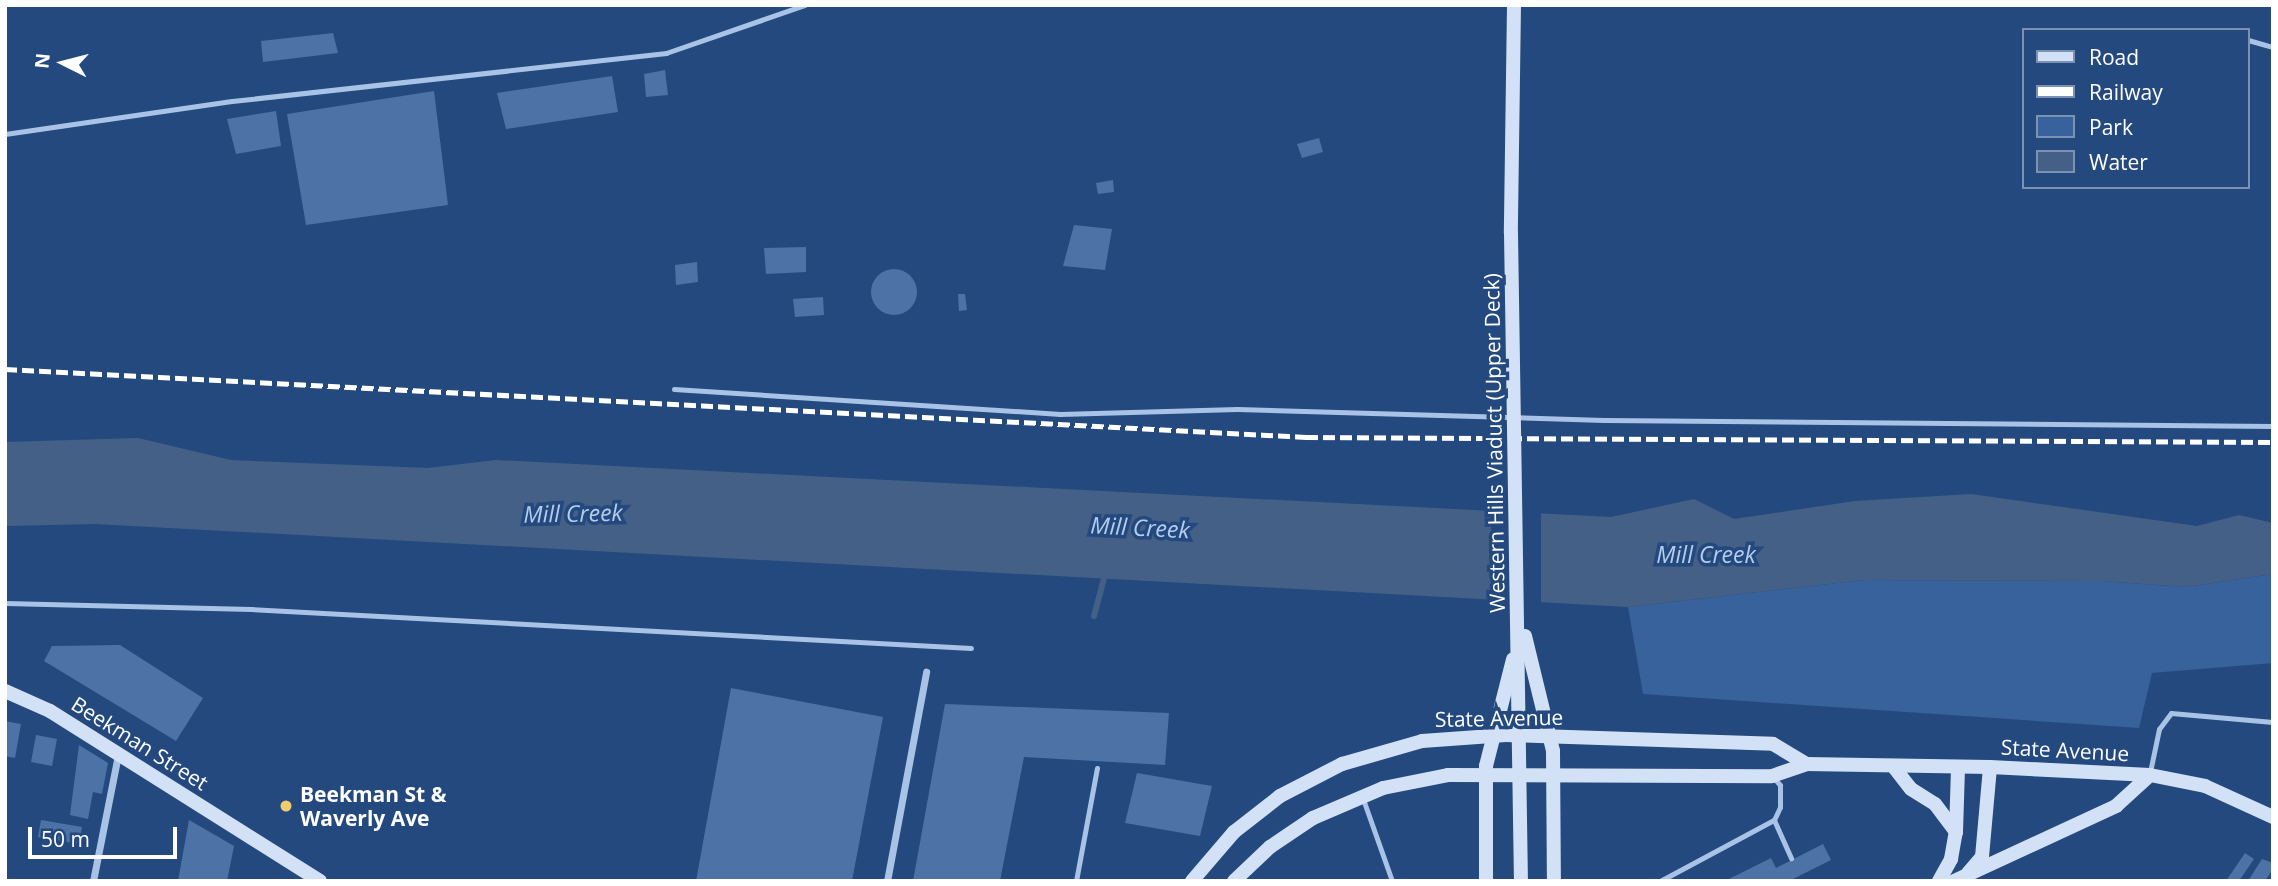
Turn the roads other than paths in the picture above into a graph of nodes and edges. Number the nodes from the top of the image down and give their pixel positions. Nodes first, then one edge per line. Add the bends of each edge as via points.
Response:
1 (805, 5) edge
2 (1516, 5) edge
3 (2250, 41) edge
4 (2273, 47) edge
5 (5, 134) edge
6 (674, 389) dead end
7 (2273, 426) edge
8 (5, 603) edge
9 (1522, 621) junction
10 (971, 648) dead end
11 (926, 672) dead end
12 (5, 691) edge
13 (2273, 722) edge
14 (118, 755) junction
15 (1805, 764) junction
16 (1894, 766) junction
17 (1958, 767) junction
18 (1990, 767) junction
19 (1097, 768) dead end
20 (2150, 775) junction
21 (1772, 776) junction
22 (1362, 796) junction
23 (2273, 817) edge
24 (1774, 820) junction
25 (1956, 832) junction
26 (1791, 858) dead end
27 (1961, 878) edge
28 (93, 881) edge
29 (320, 881) edge
30 (887, 881) edge
31 (1076, 881) edge
32 (1192, 881) edge
33 (1234, 881) edge
34 (1392, 881) edge
35 (1486, 881) edge
36 (1521, 881) edge
37 (1554, 881) edge
38 (1660, 881) edge
39 (1939, 881) edge

1 - 5 lane via 666,53 232,101
2 - 9 main road, bridge via 1514,227
2 - 36 main road, Western Hills Viaduct (Upper Deck), bridge via 1511,233
3 - 4 lane
6 - 7 lane via 1060,414 1226,409 1604,420
8 - 10 lane via 238,609
9 - 35 main road, bridge via 1486,766
9 - 36 main road, bridge
9 - 37 main road, bridge via 1553,751
11 - 30 street
12 - 14 main road, Beekman Street via 50,711
13 - 20 lane via 2171,713 2159,729
14 - 28 street
14 - 29 main road, Beekman Street
15 - 16 main road, State Avenue
15 - 21 main road, State Avenue
15 - 32 main road, State Avenue via 1773,744 1506,735 1422,741 1342,764 1280,796 1234,832
16 - 17 main road, State Avenue
16 - 25 main road via 1911,789 1935,804
17 - 18 main road, State Avenue
17 - 25 main road
18 - 20 main road, State Avenue
18 - 27 main road via 1982,857
19 - 31 lane
20 - 23 main road, State Avenue via 2205,786
20 - 27 main road via 2116,806
21 - 22 main road, State Avenue via 1448,775
21 - 24 lane via 1780,785 1780,807
22 - 33 main road, State Avenue via 1288,833
22 - 34 lane
24 - 26 lane
24 - 38 lane
25 - 39 main road via 1951,859

